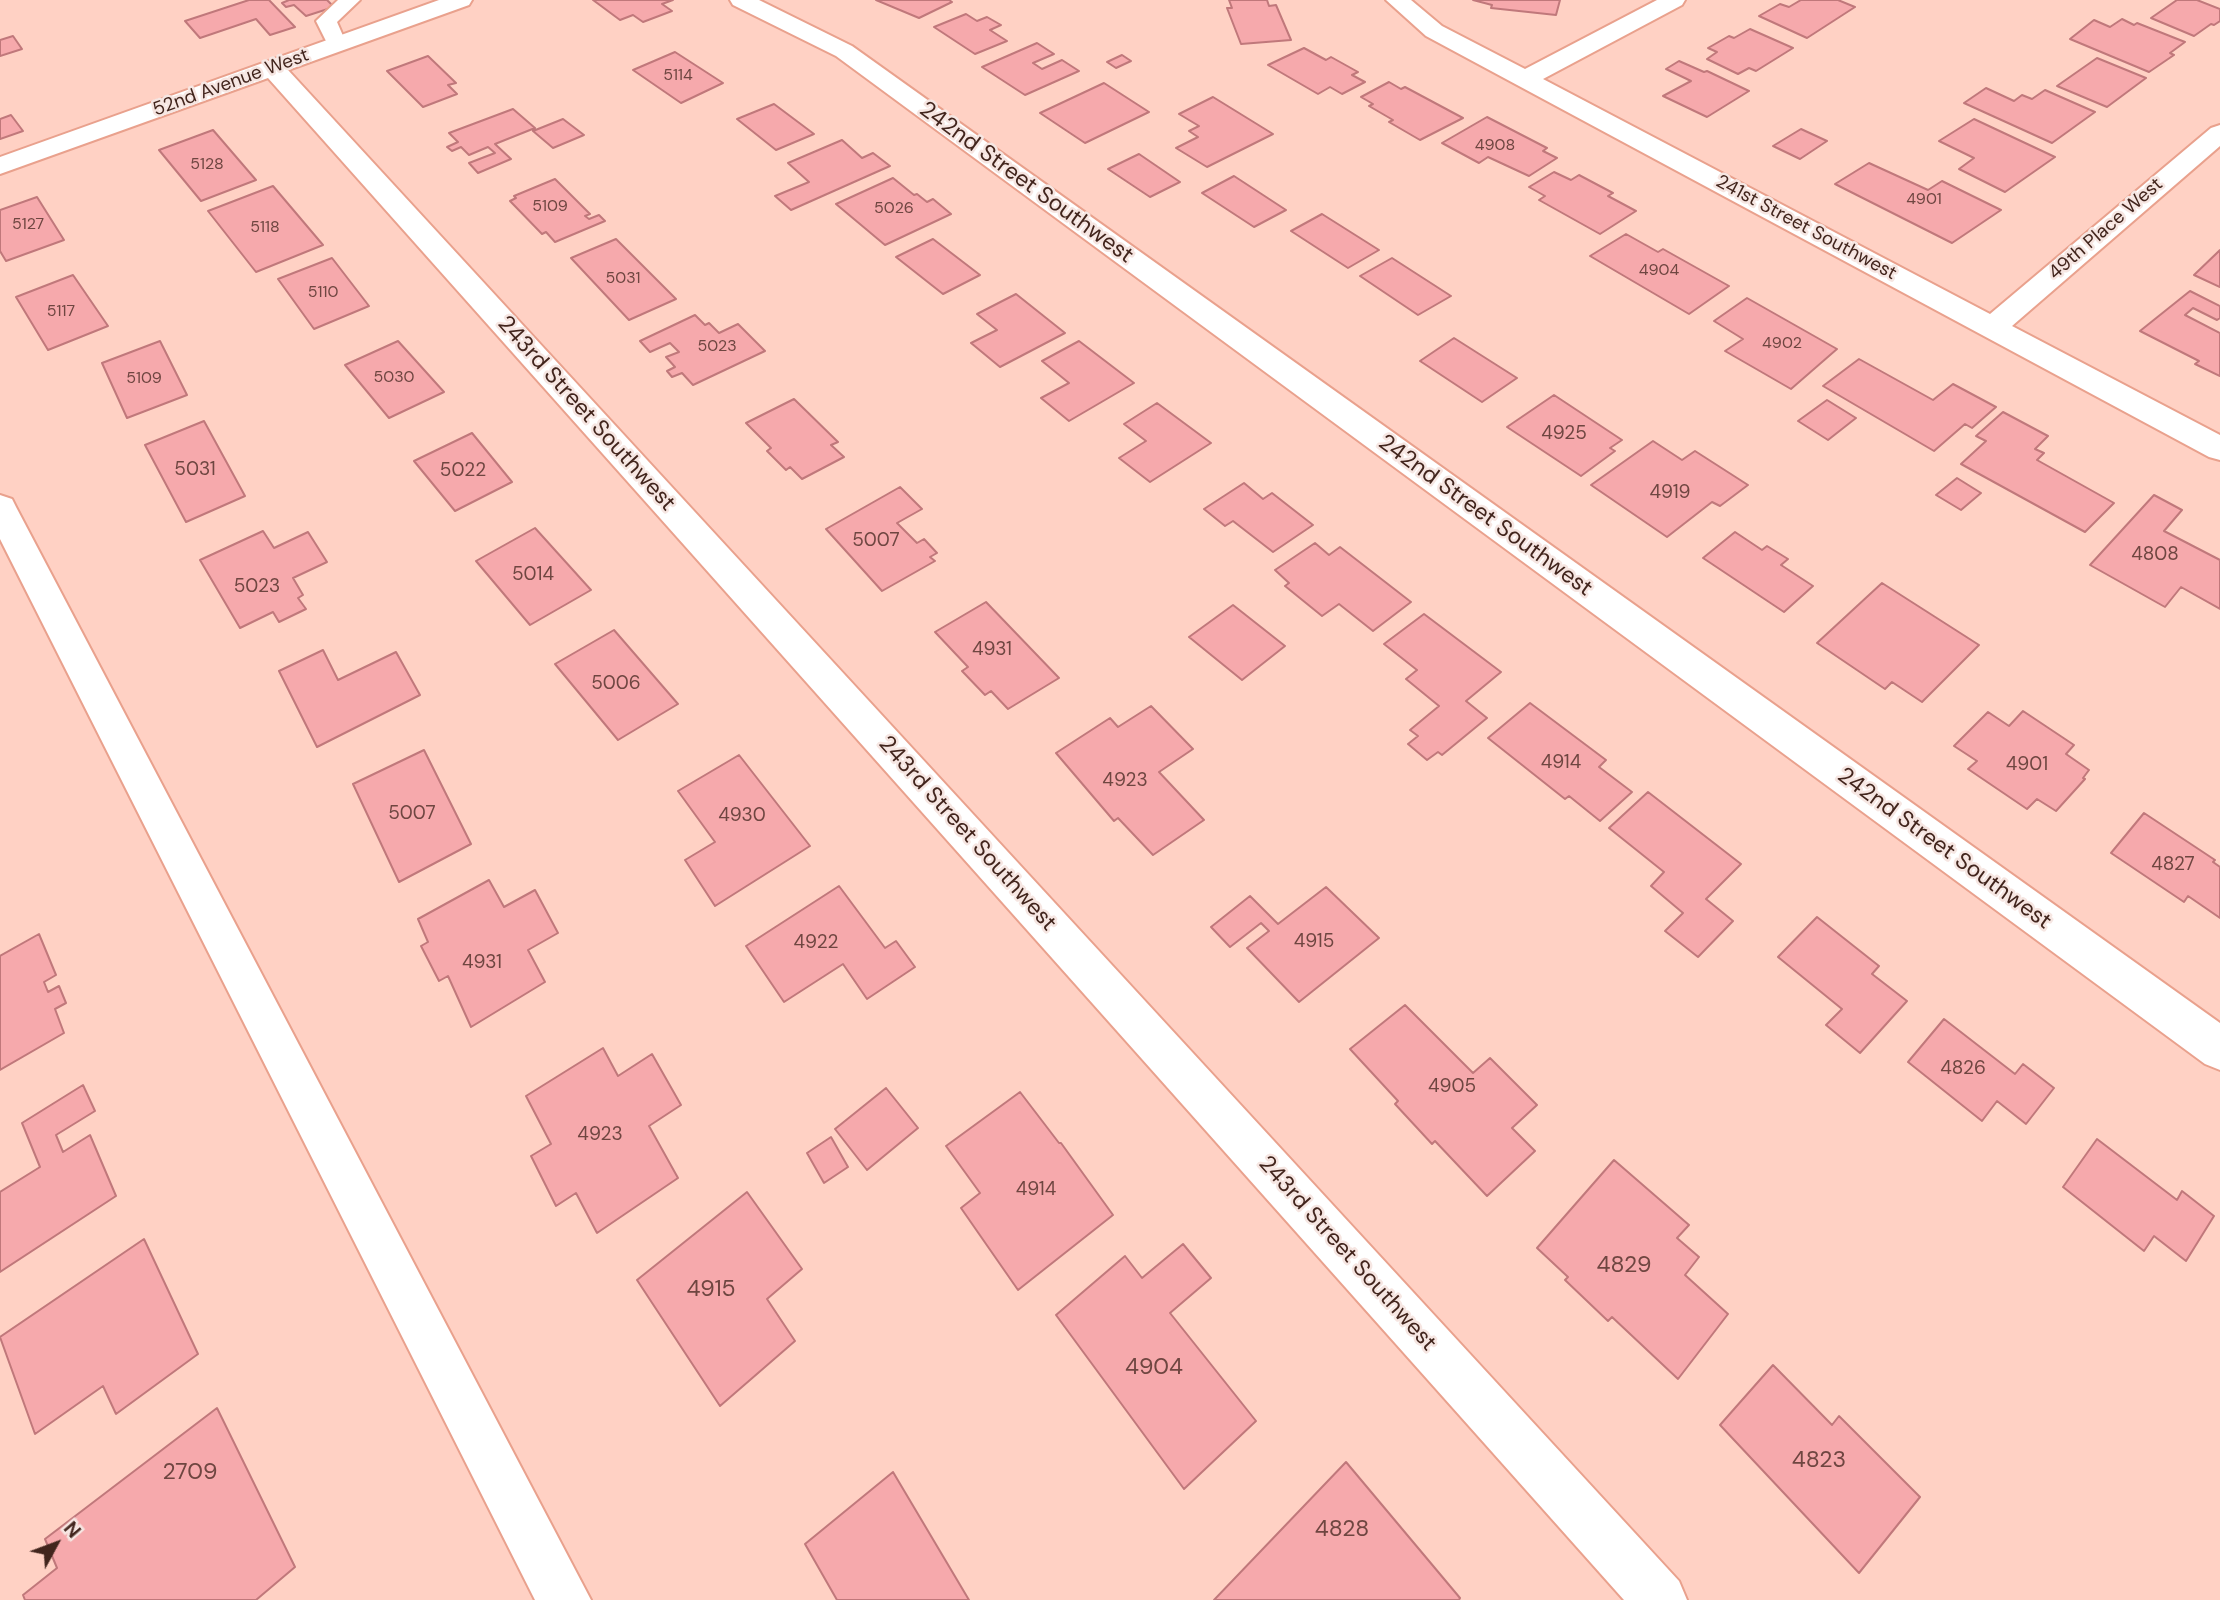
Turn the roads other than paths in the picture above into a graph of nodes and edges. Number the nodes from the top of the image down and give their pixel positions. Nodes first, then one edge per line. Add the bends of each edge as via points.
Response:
1 (350, 0) edge
2 (461, 0) edge
3 (741, 0) edge
4 (1397, 0) edge
5 (1674, 0) edge
6 (337, 45) junction
7 (273, 68) junction
8 (1525, 79) junction
9 (2220, 133) edge
10 (0, 166) edge
11 (1993, 327) junction
12 (2220, 449) edge
13 (0, 507) edge
14 (2220, 1049) edge
15 (564, 1600) edge
16 (1660, 1600) edge

1 - 6 lane via 326,21
2 - 6 street, 52nd Avenue West
3 - 14 street, 242nd Street Southwest via 855,59
4 - 8 street, 241st Street Southwest via 1434,31
5 - 8 street
6 - 7 street, 52nd Avenue West
7 - 10 street, 52nd Avenue West
7 - 16 street, 243rd Street Southwest
8 - 11 street, 241st Street Southwest
9 - 11 street, 49th Place West
11 - 12 street, 241st Street Southwest
13 - 15 street

